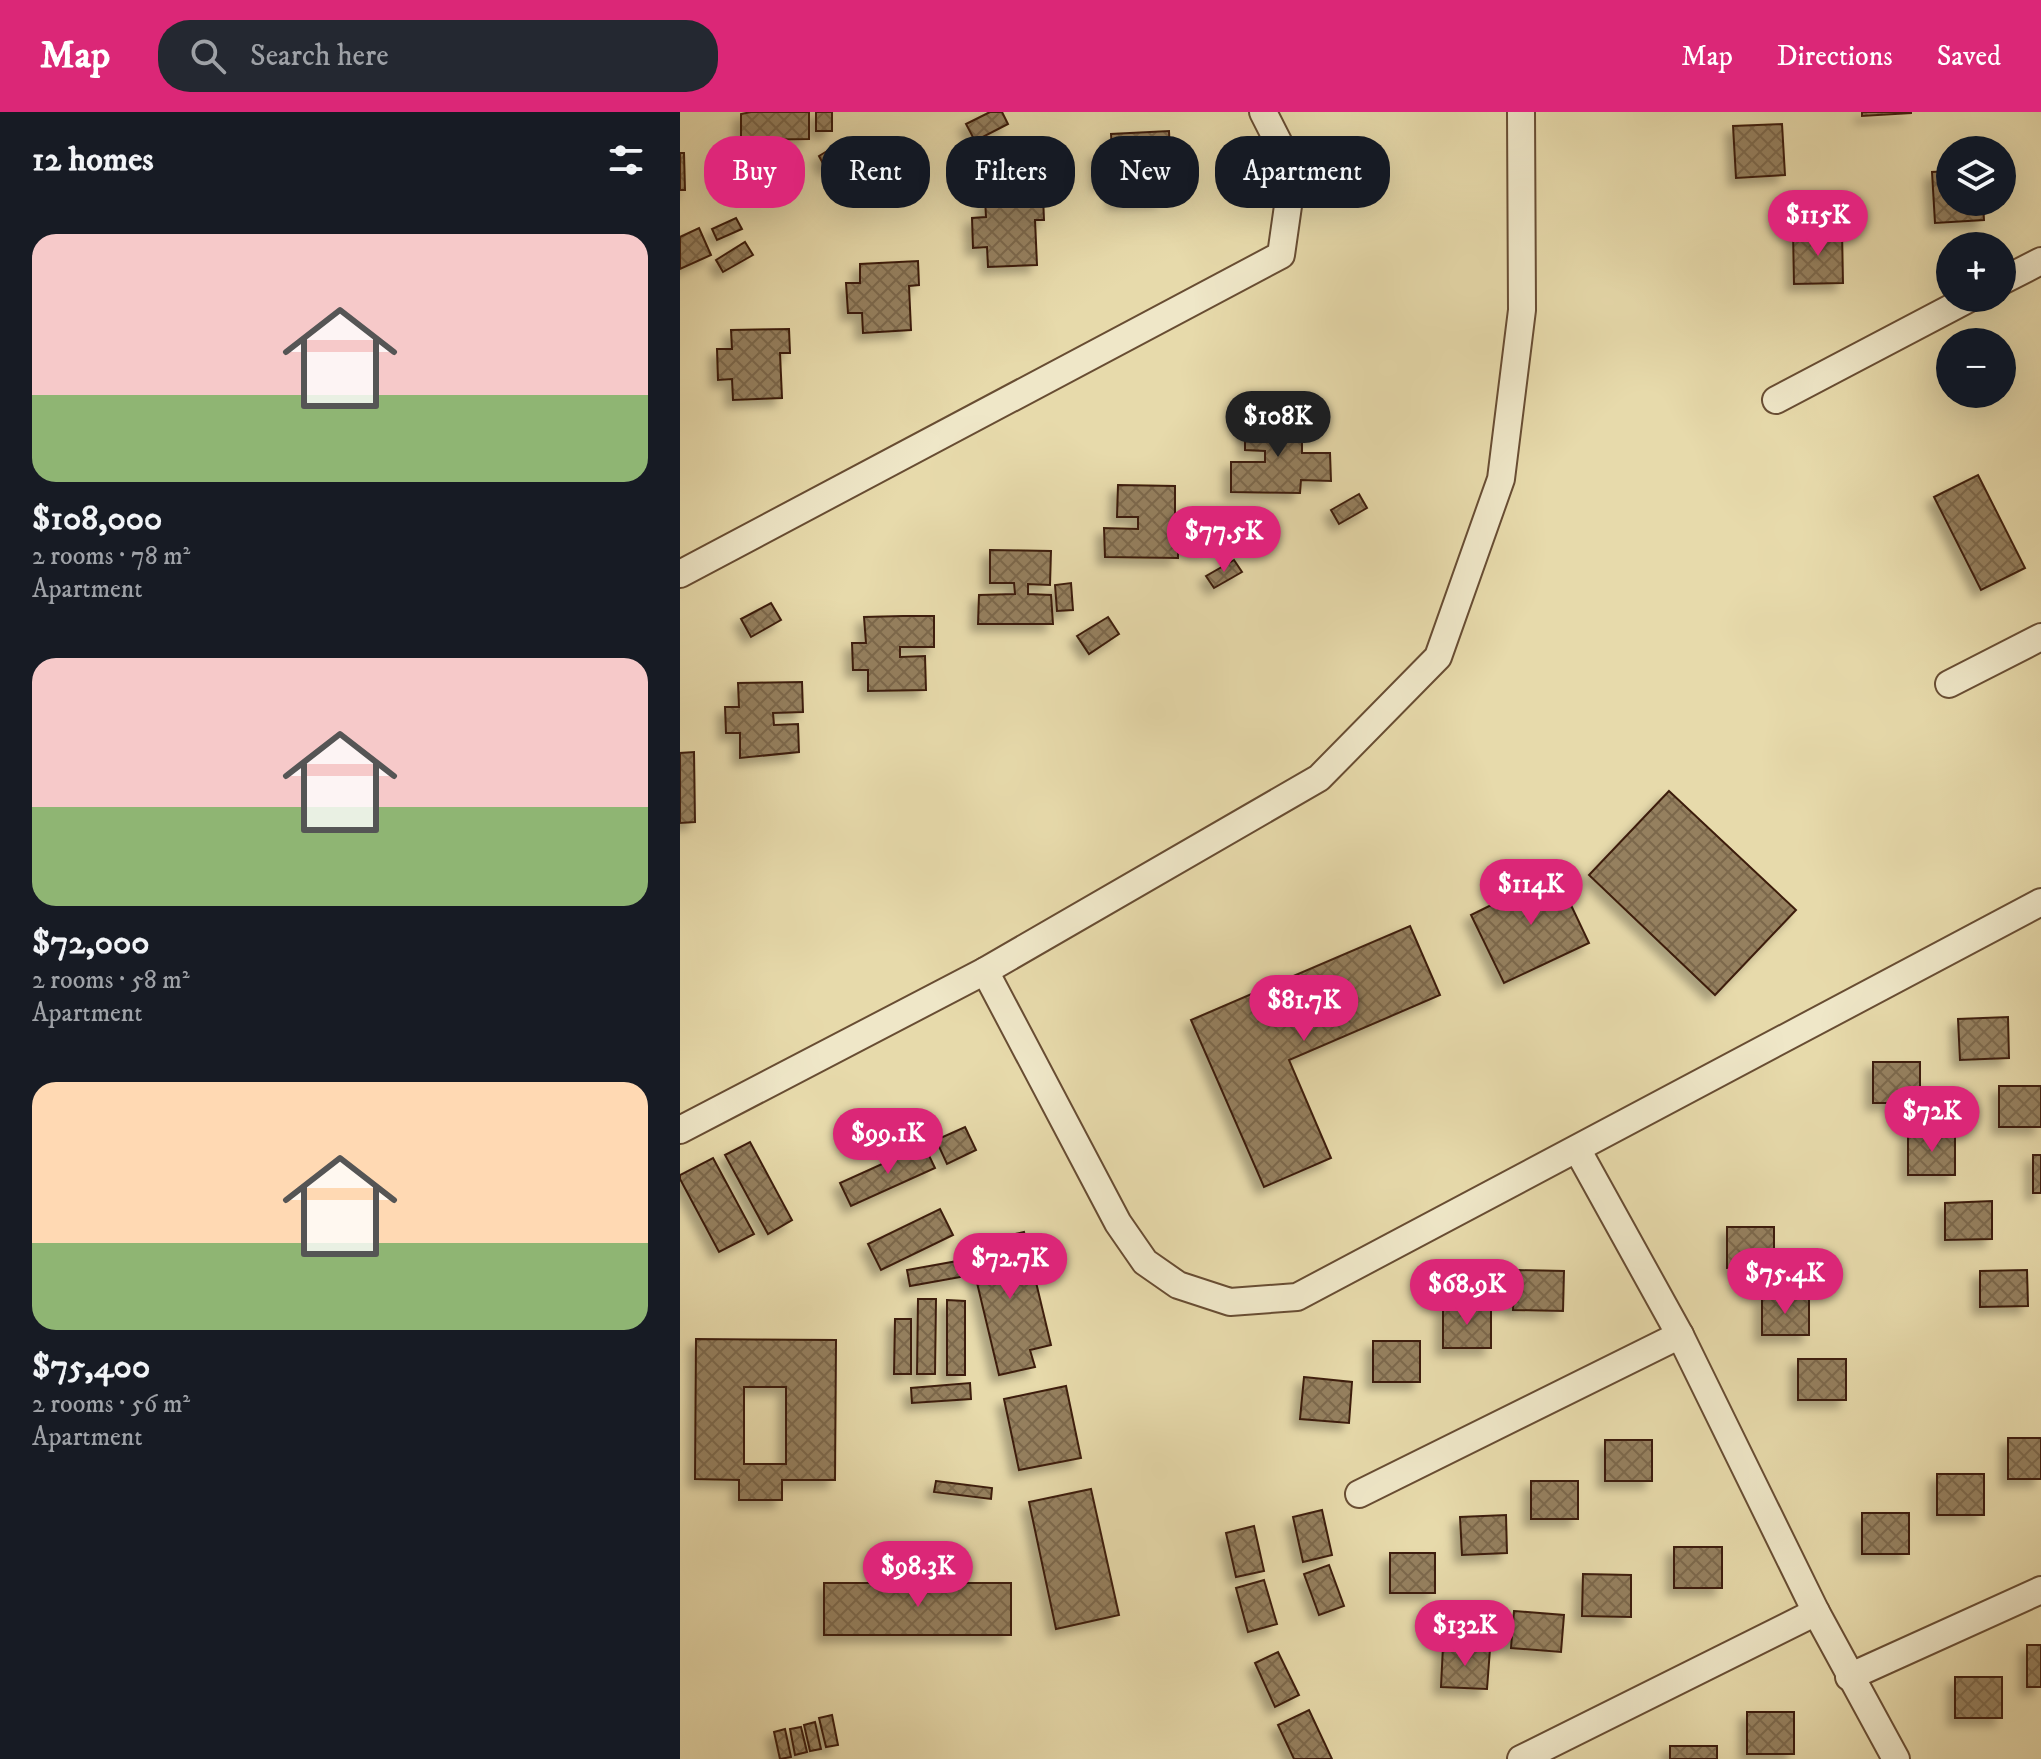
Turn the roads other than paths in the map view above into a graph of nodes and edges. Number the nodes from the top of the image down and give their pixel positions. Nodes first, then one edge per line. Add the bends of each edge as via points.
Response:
1 (1263, 112) edge
2 (1521, 112) edge
3 (2041, 261) edge
4 (2016, 274) edge
5 (1943, 312) edge
6 (1776, 400) dead end
7 (680, 574) edge
8 (2041, 637) edge
9 (1949, 684) dead end
10 (2041, 902) edge
11 (985, 971) junction
12 (680, 1130) edge
13 (1577, 1149) junction
14 (1680, 1335) junction
15 (1359, 1494) dead end
16 (2041, 1590) edge
17 (1816, 1612) junction
18 (1849, 1677) junction
19 (1521, 1759) edge
20 (1896, 1759) edge

1 - 7 street via 1293,171 1281,255
2 - 11 street via 1522,310 1501,479 1438,657 1319,778
3 - 4 street
5 - 6 street
8 - 9 street
10 - 13 street
11 - 12 street
11 - 13 street via 1118,1223 1145,1262 1178,1285 1230,1302 1297,1297
13 - 14 street
14 - 15 street
14 - 17 street
16 - 18 street
17 - 18 street
17 - 19 street
18 - 20 street

